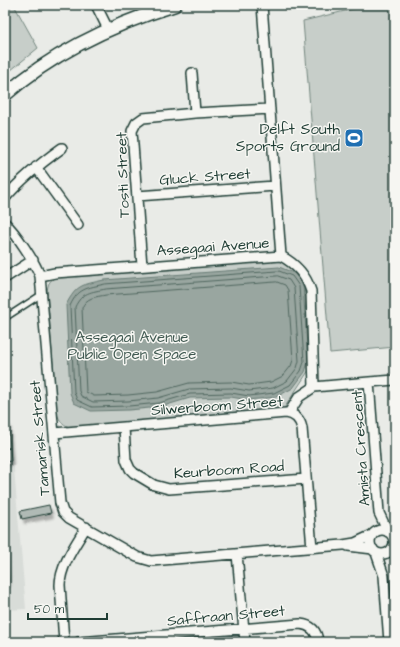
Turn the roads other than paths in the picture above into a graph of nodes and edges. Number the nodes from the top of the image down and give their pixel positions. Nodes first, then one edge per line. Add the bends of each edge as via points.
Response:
1 (96, 5) edge
2 (175, 5) edge
3 (262, 5) edge
4 (108, 29) junction
5 (192, 73) dead end
6 (5, 95) edge
7 (270, 109) junction
8 (195, 113) junction
9 (62, 148) dead end
10 (36, 167) junction
11 (275, 186) junction
12 (136, 196) junction
13 (5, 198) edge
14 (5, 223) edge
15 (78, 225) dead end
16 (281, 256) junction
17 (33, 260) junction
18 (142, 266) junction
19 (40, 276) junction
20 (5, 278) edge
21 (42, 294) junction
22 (5, 318) edge
23 (395, 380) edge
24 (369, 382) junction
25 (314, 386) junction
26 (289, 413) junction
27 (124, 427) junction
28 (54, 434) junction
29 (306, 479) junction
30 (379, 513) junction
31 (86, 527) junction
32 (373, 534) junction
33 (391, 534) edge
34 (343, 545) junction
35 (312, 548) junction
36 (392, 550) edge
37 (374, 551) junction
38 (237, 554) junction
39 (384, 576) junction
40 (391, 616) edge
41 (243, 628) junction
42 (174, 638) edge
43 (64, 642) edge
44 (79, 642) edge
45 (244, 642) edge
46 (318, 642) edge
47 (389, 642) edge

1 - 4 street
2 - 4 street
3 - 7 street, Assegaai Avenue
4 - 6 street via 70,48
5 - 8 street
7 - 8 street, Tosti Street
7 - 11 street, Assegaai Avenue
8 - 12 street, Tosti Street via 143,118 136,122 132,131
9 - 10 street
10 - 13 street
10 - 15 street
11 - 12 street, Gluck Street
11 - 16 street, Assegaai Avenue
12 - 18 street, Tosti Street
14 - 17 street, Tamarisk Street
16 - 18 street, Assegaai Avenue
16 - 25 street via 299,269 312,291
17 - 19 street, Tamarisk Street
17 - 20 street
18 - 19 street, Assegaai Avenue
19 - 21 street, Tamarisk Street
21 - 22 lane
21 - 28 street, Tamarisk Street
23 - 24 street, Amista Crescent
24 - 25 street
24 - 30 street, Amista Crescent
25 - 26 street via 299,396
26 - 27 street, Silwerboom Street
26 - 29 street, Silwerboom Street via 296,416 302,428
27 - 28 street, Silwerboom Street
27 - 29 street, Keurboom Road via 126,460 130,469 161,487 169,489
28 - 31 street, Tamarisk Street via 61,508 69,518
29 - 35 street, Silwerboom Street
30 - 32 street, Amista Crescent
30 - 33 street, Amista Crescent
31 - 38 street, Tamarisk Street via 138,557 151,561
31 - 43 street via 60,576
32 - 33 street via 379,530
32 - 34 street, Tamarisk Street via 355,543
32 - 37 street via 370,543
33 - 36 street via 394,543
34 - 35 street, Tamarisk Street
34 - 37 street, Tamarisk Street
35 - 38 street, Tamarisk Street
36 - 37 street via 384,553
36 - 39 street
37 - 39 street
38 - 41 street
39 - 40 street
40 - 47 street
41 - 42 street, Saffraan Street
41 - 45 street
41 - 46 street, Saffraan Street via 304,624 314,630
42 - 44 street, Saffraan Street

